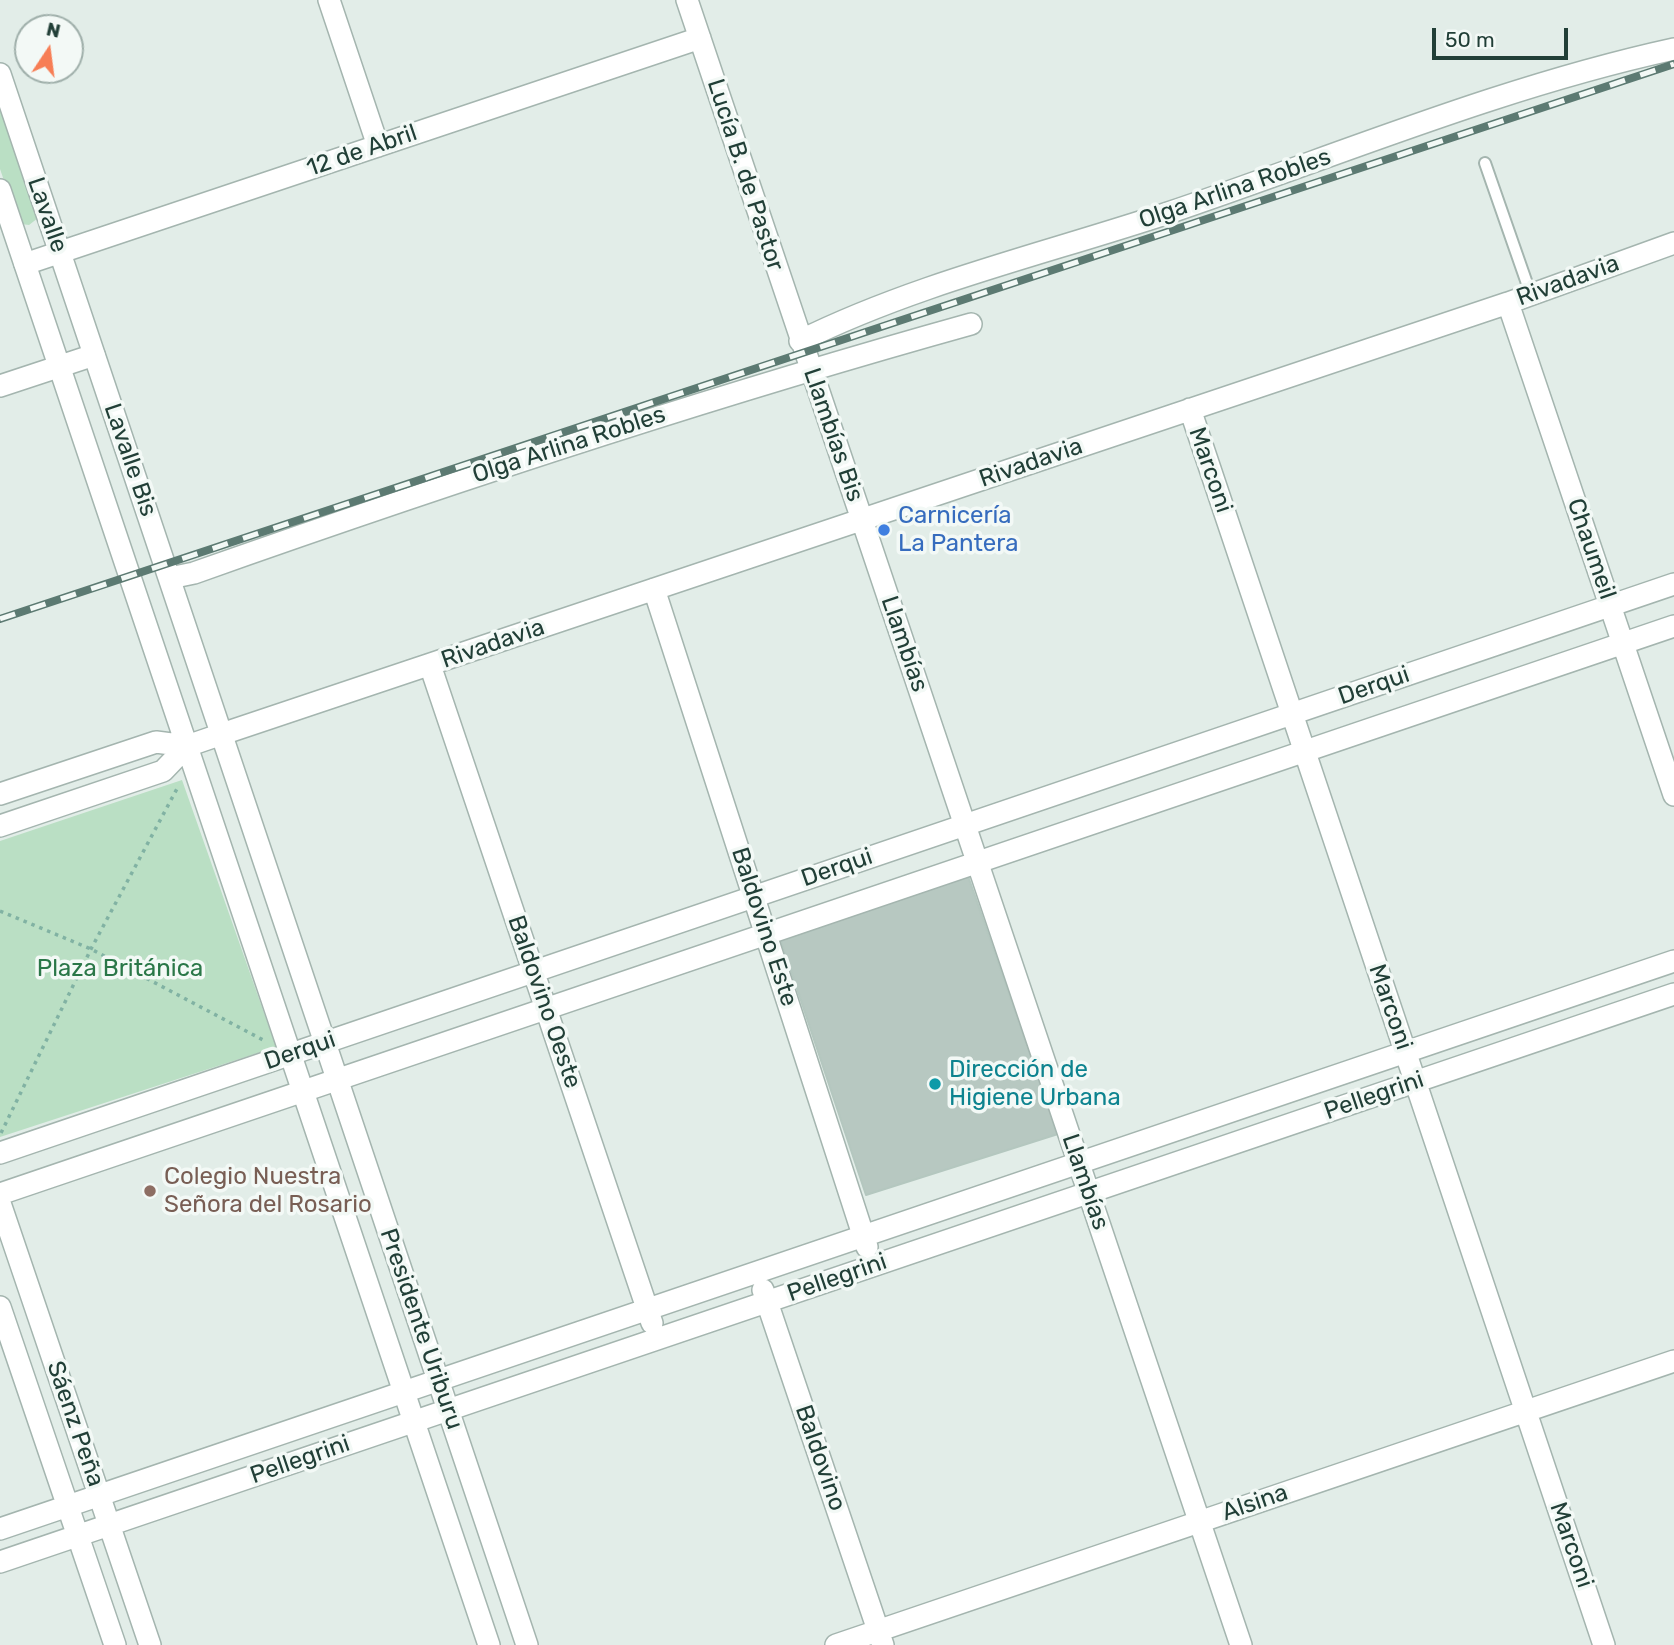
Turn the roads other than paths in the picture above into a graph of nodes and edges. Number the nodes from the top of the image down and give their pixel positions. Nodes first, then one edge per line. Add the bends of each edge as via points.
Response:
1 (329, 0) edge
2 (687, 0) edge
3 (700, 38) junction
4 (1674, 49) edge
5 (0, 74) edge
6 (378, 146) junction
7 (1485, 163) dead end
8 (0, 190) edge
9 (1674, 243) edge
10 (60, 253) junction
11 (25, 264) junction
12 (1531, 295) junction
13 (1508, 303) junction
14 (971, 324) dead end
15 (805, 354) junction
16 (94, 355) junction
17 (60, 366) junction
18 (0, 386) edge
19 (1190, 409) junction
20 (862, 519) junction
21 (168, 571) junction
22 (1674, 584) edge
23 (654, 589) junction
24 (1610, 605) junction
25 (1674, 626) edge
26 (1623, 643) junction
27 (430, 665) junction
28 (1292, 713) junction
29 (222, 734) junction
30 (187, 746) junction
31 (1305, 751) junction
32 (0, 794) edge
33 (1674, 795) edge
34 (964, 825) junction
35 (0, 826) edge
36 (977, 862) junction
37 (754, 897) junction
38 (766, 934) junction
39 (1674, 961) edge
40 (534, 972) junction
41 (1674, 994) edge
42 (546, 1009) junction
43 (325, 1042) junction
44 (283, 1050) junction
45 (1405, 1052) junction
46 (338, 1079) junction
47 (1415, 1082) junction
48 (303, 1091) junction
49 (0, 1153) edge
50 (1078, 1163) junction
51 (1088, 1192) junction
52 (0, 1194) edge
53 (0, 1203) edge
54 (864, 1236) junction
55 (873, 1266) junction
56 (757, 1272) junction
57 (767, 1302) junction
58 (0, 1307) edge
59 (647, 1309) junction
60 (657, 1339) junction
61 (1674, 1362) edge
62 (438, 1380) junction
63 (404, 1392) junction
64 (448, 1410) junction
65 (1526, 1411) junction
66 (414, 1422) junction
67 (99, 1495) junction
68 (67, 1506) junction
69 (1199, 1521) junction
70 (109, 1525) junction
71 (0, 1529) edge
72 (78, 1536) junction
73 (0, 1562) edge
74 (880, 1638) edge
75 (114, 1645) edge
76 (149, 1645) edge
77 (489, 1645) edge
78 (527, 1645) edge
79 (836, 1645) edge
80 (1241, 1645) edge
81 (1604, 1645) edge

1 - 6 street
2 - 3 street, Lucía B. de Pastor
3 - 6 street, 12 de Abril
3 - 15 street, Lucía B. de Pastor
4 - 15 street, Olga Arlina Robles via 1568,75 1165,214 855,314
5 - 10 street, Lavalle
6 - 10 street, 12 de Abril
7 - 12 lane
8 - 11 street, Lavalle
9 - 12 street, Rivadavia
10 - 11 street, 12 de Abril
10 - 16 street, Lavalle
11 - 17 street, Lavalle
12 - 13 street, Rivadavia
13 - 19 street, Rivadavia
13 - 24 street, Chaumeil
14 - 15 street, Olga Arlina Robles
15 - 20 street, Llambías Bis
15 - 21 street, Olga Arlina Robles via 194,573
16 - 17 street
16 - 21 street, Lavalle Bis
17 - 18 street
17 - 30 street, Lavalle Bis
19 - 20 street, Rivadavia
19 - 28 street, Marconi
20 - 23 street, Rivadavia
20 - 34 street, Llambías
21 - 29 street, Lavalle Bis
22 - 24 street, Derqui
23 - 27 street, Rivadavia
23 - 37 street, Baldovino Este
24 - 26 street, Chaumeil
24 - 28 street, Derqui
25 - 26 street, Derqui
26 - 31 street, Derqui
26 - 33 street, Chaumeil
27 - 29 street, Rivadavia
27 - 40 street, Baldovino Oeste
28 - 31 street, Marconi
28 - 34 street, Derqui
29 - 30 street, Rivadavia
29 - 43 street, Presidente Uriburu
30 - 32 street, Rivadavia via 156,742
30 - 35 street, Rivadavia via 163,771
30 - 44 street, Presidente Uriburu
31 - 36 street, Derqui
31 - 45 street, Marconi
34 - 36 street, Llambías
34 - 37 street, Derqui
36 - 38 street, Derqui
36 - 50 street, Llambías
37 - 38 street, Baldovino Este
37 - 40 street, Derqui
38 - 42 street, Derqui
38 - 54 street, Baldovino Este
39 - 45 street, Pellegrini
40 - 42 street, Baldovino Oeste
40 - 43 street, Derqui
41 - 47 street, Pellegrini
42 - 46 street, Derqui
42 - 59 street, Baldovino Oeste
43 - 44 street, Derqui
43 - 46 street, Presidente Uriburu
44 - 48 street, Presidente Uriburu
44 - 49 street, Derqui
45 - 47 street, Marconi
45 - 50 street, Pellegrini
46 - 48 street, Derqui
46 - 62 street, Presidente Uriburu
47 - 51 street, Pellegrini
47 - 65 street, Marconi
48 - 52 street, Derqui
48 - 63 street, Presidente Uriburu
50 - 51 street, Llambías
50 - 54 street, Pellegrini
51 - 55 street, Pellegrini
51 - 69 street, Llambías
53 - 67 street, Sáenz Peña
54 - 55 street, Baldovino Este
54 - 56 street, Pellegrini
55 - 57 street, Pellegrini
56 - 57 street, Baldovino
56 - 59 street, Pellegrini
57 - 60 street, Pellegrini
57 - 74 street, Baldovino
58 - 68 street, Sáenz Peña
59 - 60 street, Baldovino Oeste
59 - 62 street, Pellegrini
60 - 64 street, Pellegrini
61 - 65 street, Alsina
62 - 63 street, Pellegrini
62 - 64 street, Presidente Uriburu
63 - 66 street, Presidente Uriburu
63 - 67 street, Pellegrini
64 - 66 street, Pellegrini
64 - 78 street, Presidente Uriburu
65 - 69 street, Alsina
65 - 81 street, Marconi
66 - 70 street, Pellegrini
66 - 77 street, Presidente Uriburu
67 - 68 street, Pellegrini
67 - 70 street, Sáenz Peña
68 - 71 street, Pellegrini
68 - 72 street, Sáenz Peña
69 - 74 street, Alsina
69 - 80 street, Llambías
70 - 72 street, Pellegrini
70 - 76 street, Sáenz Peña
72 - 73 street, Pellegrini
72 - 75 street, Sáenz Peña
74 - 79 street, Alsina

